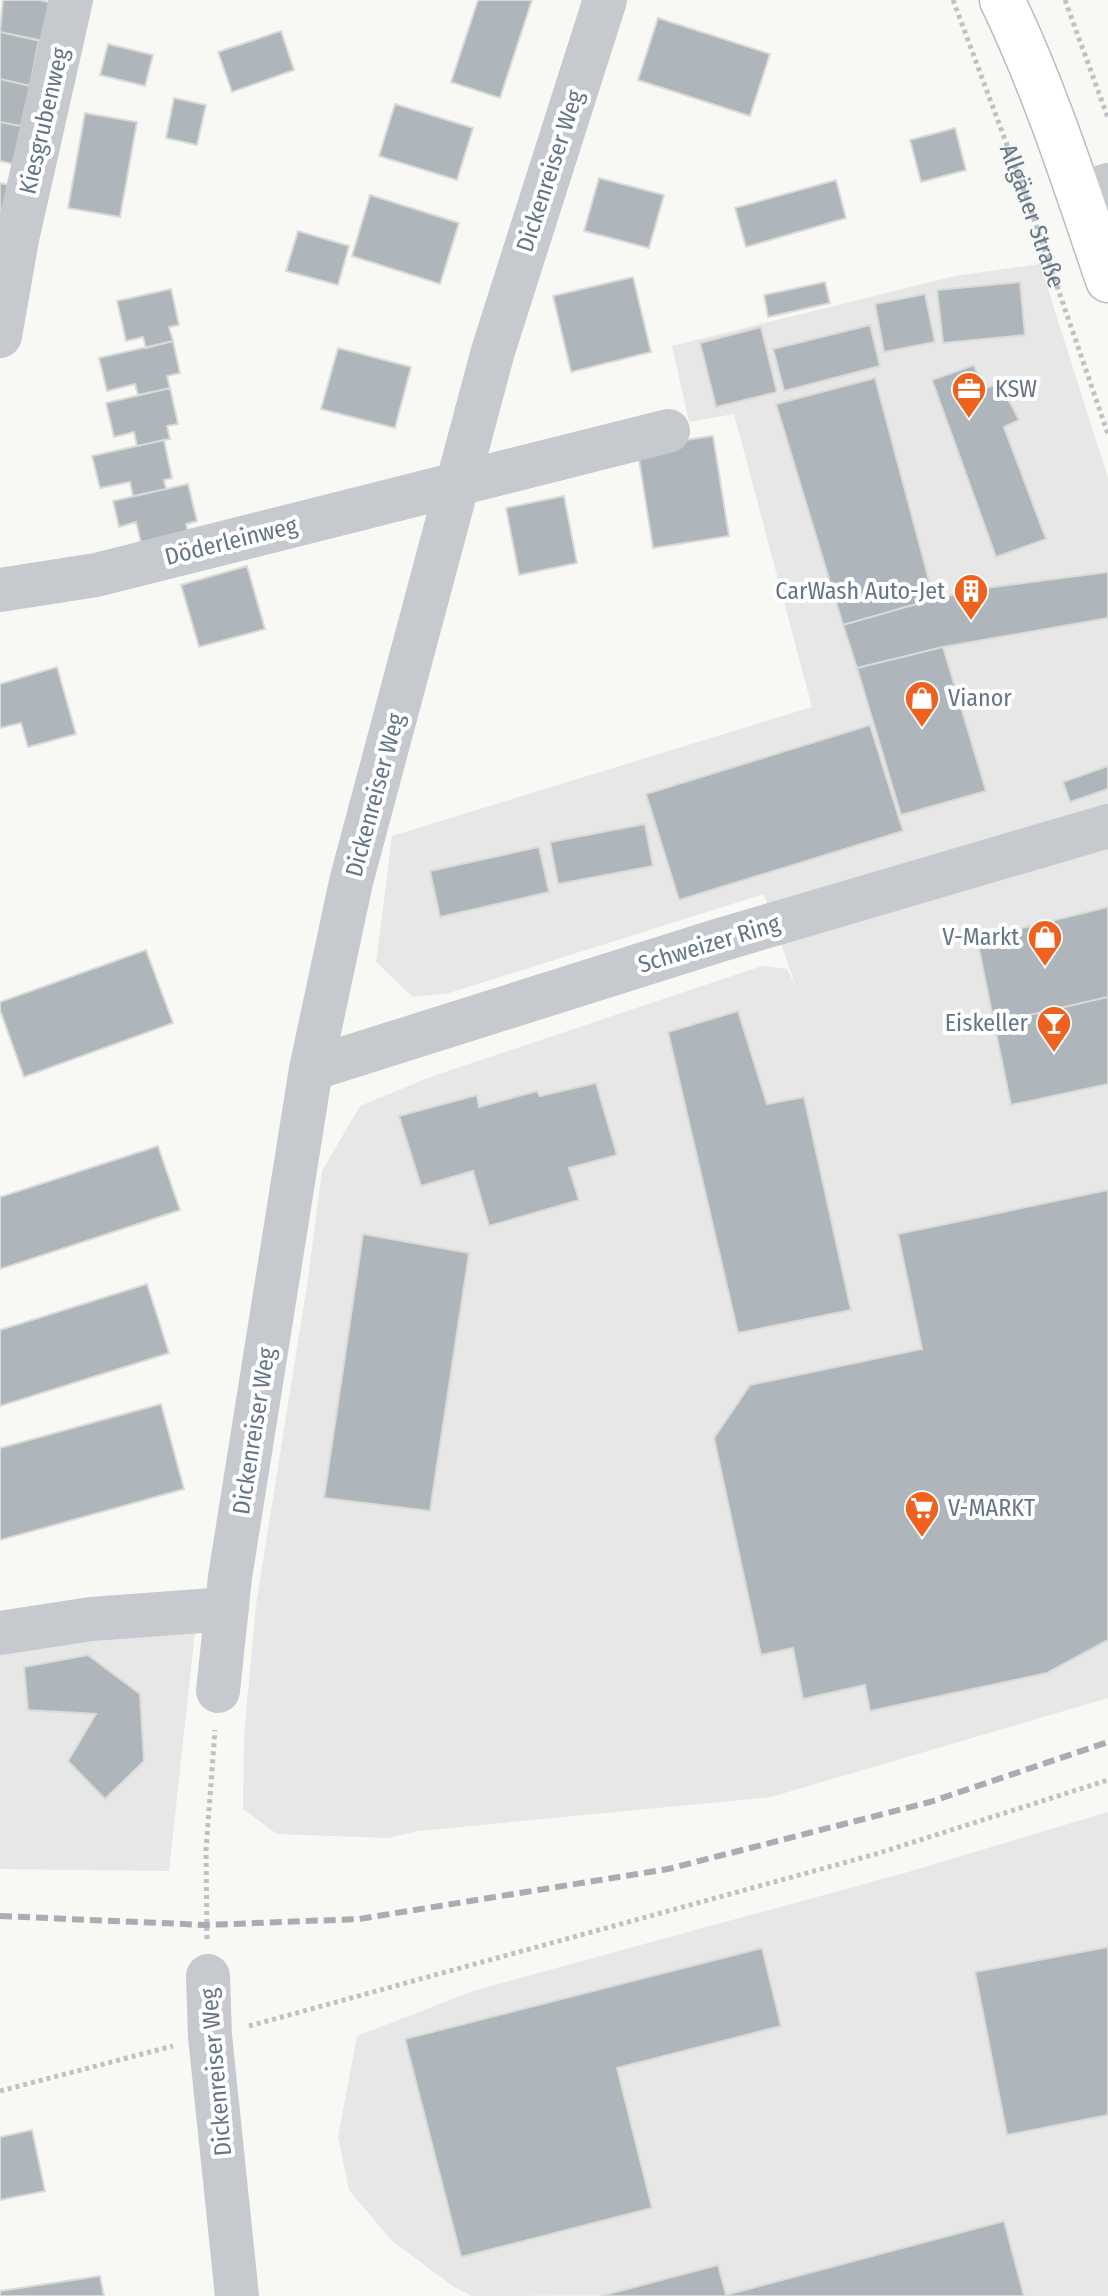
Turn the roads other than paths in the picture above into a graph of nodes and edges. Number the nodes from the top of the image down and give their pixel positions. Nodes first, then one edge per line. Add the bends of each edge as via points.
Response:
1 (71, 0) edge
2 (605, 0) edge
3 (1002, 0) edge
4 (1093, 190) edge
5 (1108, 280) edge
6 (0, 336) edge
7 (668, 431) dead end
8 (459, 482) junction
9 (0, 590) edge
10 (1108, 826) edge
11 (311, 1069) junction
12 (227, 1609) junction
13 (0, 1633) edge
14 (218, 1691) road end
15 (208, 1976) road end
16 (237, 2296) edge

1 - 6 street, Kiesgrubenweg
2 - 8 street, Dickenreiser Weg via 497,337
3 - 4 main road, Allgäuer Straße
4 - 5 main road, Allgäuer Straße
7 - 8 street, Döderleinweg
8 - 9 street, Döderleinweg via 96,575
8 - 11 street, Dickenreiser Weg via 351,882
10 - 11 street, Schweizer Ring via 720,940
11 - 12 street, Dickenreiser Weg
12 - 13 street via 91,1619
12 - 14 street, Dickenreiser Weg
15 - 16 street, Dickenreiser Weg

